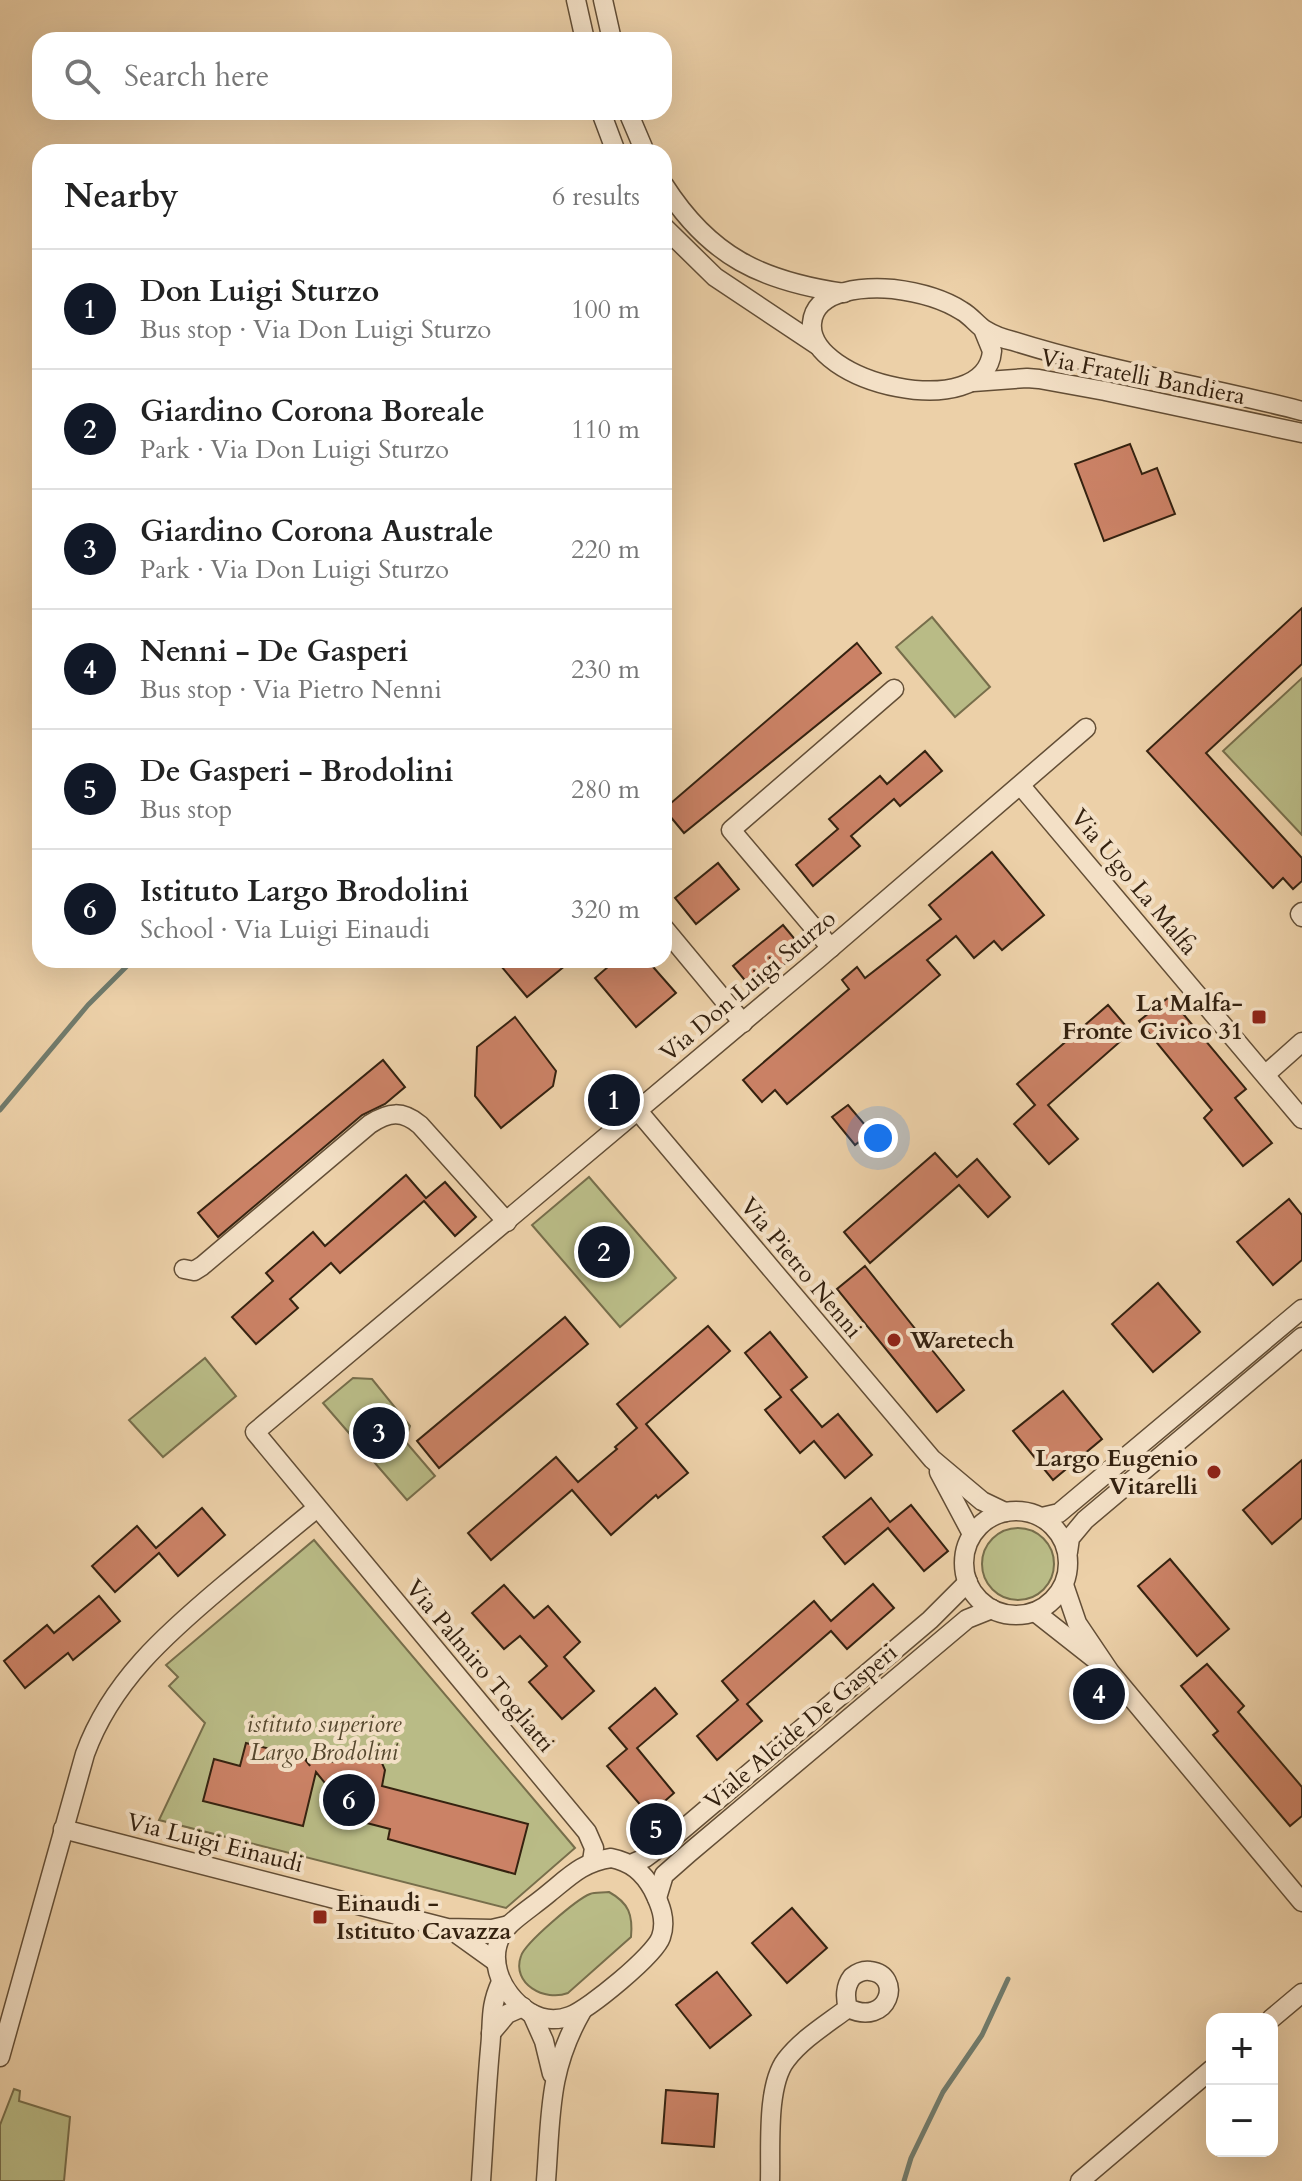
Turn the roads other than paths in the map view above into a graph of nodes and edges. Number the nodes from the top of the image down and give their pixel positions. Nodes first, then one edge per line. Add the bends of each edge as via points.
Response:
1 (576, 0) edge
2 (603, 0) edge
3 (583, 32) edge
4 (610, 32) edge
5 (604, 120) edge
6 (631, 120) edge
7 (613, 144) edge
8 (642, 144) edge
9 (672, 195) edge
10 (672, 235) edge
11 (844, 293) junction
12 (983, 329) junction
13 (817, 345) junction
14 (973, 382) junction
15 (1302, 411) edge
16 (1302, 433) edge
17 (894, 689) dead end
18 (1086, 728) dead end
19 (1021, 786) junction
20 (672, 938) edge
21 (831, 948) junction
22 (743, 1023) junction
23 (1302, 1042) edge
24 (1266, 1074) junction
25 (638, 1111) junction
26 (1302, 1119) edge
27 (507, 1222) junction
28 (184, 1269) dead end
29 (1302, 1309) edge
30 (1302, 1337) edge
31 (255, 1432) joint
32 (932, 1459) junction
33 (317, 1508) junction
34 (1005, 1512) junction
35 (1042, 1517) junction
36 (972, 1534) junction
37 (1068, 1552) junction
38 (968, 1582) junction
39 (1064, 1585) junction
40 (992, 1609) junction
41 (1035, 1612) junction
42 (1110, 1672) junction
43 (63, 1829) junction
44 (592, 1861) junction
45 (631, 1864) junction
46 (657, 1898) junction
47 (1302, 1902) edge
48 (509, 1925) junction
49 (447, 1928) junction
50 (496, 1962) junction
51 (501, 1982) junction
52 (1302, 1993) edge
53 (848, 2008) dead end
54 (527, 2011) junction
55 (582, 2011) junction
56 (1278, 2013) edge
57 (491, 2033) junction
58 (0, 2057) edge
59 (1206, 2074) edge
60 (553, 2084) junction
61 (481, 2181) edge
62 (546, 2181) edge
63 (770, 2181) edge
64 (1080, 2181) edge

1 - 3 street
2 - 4 street
5 - 7 street
6 - 8 street
9 - 11 street, Via Fratelli Bandiera via 697,226 749,268
10 - 13 street, Via Fratelli Bandiera via 715,277
11 - 12 street, Via Fratelli Bandiera via 894,289 933,297
11 - 13 street via 814,316
12 - 14 street via 992,356
12 - 15 street, Via Fratelli Bandiera via 1112,367
13 - 14 street, Via Fratelli Bandiera via 845,368 886,383 931,390
14 - 16 street, Via Fratelli Bandiera via 1039,379
17 - 21 street via 731,830
18 - 19 street, Via Don Luigi Sturzo
19 - 21 street, Via Don Luigi Sturzo
19 - 24 street, Via Ugo La Malfa
20 - 22 street
21 - 22 street, Via Don Luigi Sturzo
22 - 25 street, Via Don Luigi Sturzo
23 - 24 street
24 - 26 street, Via Ugo La Malfa
25 - 27 street, Via Don Luigi Sturzo
25 - 32 street, Via Pietro Nenni
27 - 28 street via 420,1125 393,1113 370,1124 202,1266
27 - 31 street, Via Don Luigi Sturzo
29 - 35 street via 1059,1513
30 - 37 street via 1085,1520 1070,1538
31 - 33 street, Via Palmiro Togliatti
32 - 34 street, Via Pietro Nenni via 982,1501
32 - 36 street
33 - 43 street via 171,1631 117,1691 90,1739
33 - 44 street, Via Palmiro Togliatti via 587,1832 594,1848
34 - 35 street
34 - 36 street
35 - 37 street via 1059,1532
36 - 38 street via 964,1562
37 - 39 street
38 - 40 street
38 - 45 street, Viale Alcide De Gasperi via 675,1836
39 - 41 street via 1057,1597
39 - 42 street via 1077,1623
40 - 41 street via 1018,1615
40 - 46 street, Viale Alcide De Gasperi via 967,1619 689,1853 664,1875
41 - 42 street
42 - 47 street
43 - 49 street, Via Luigi Einaudi
43 - 58 street
44 - 45 street via 611,1858
44 - 48 street
45 - 46 street
46 - 55 street via 661,1939 642,1962
48 - 49 street, Via Luigi Einaudi
48 - 50 street
49 - 50 street, Via Luigi Einaudi
50 - 51 street
51 - 54 street
51 - 57 street via 492,2000
52 - 56 street
53 - 63 street via 798,2046 781,2067 775,2085
54 - 55 street via 556,2020
54 - 57 street via 507,2014
54 - 60 street via 547,2050
55 - 60 street via 562,2049
57 - 61 street
59 - 64 street
60 - 62 street

